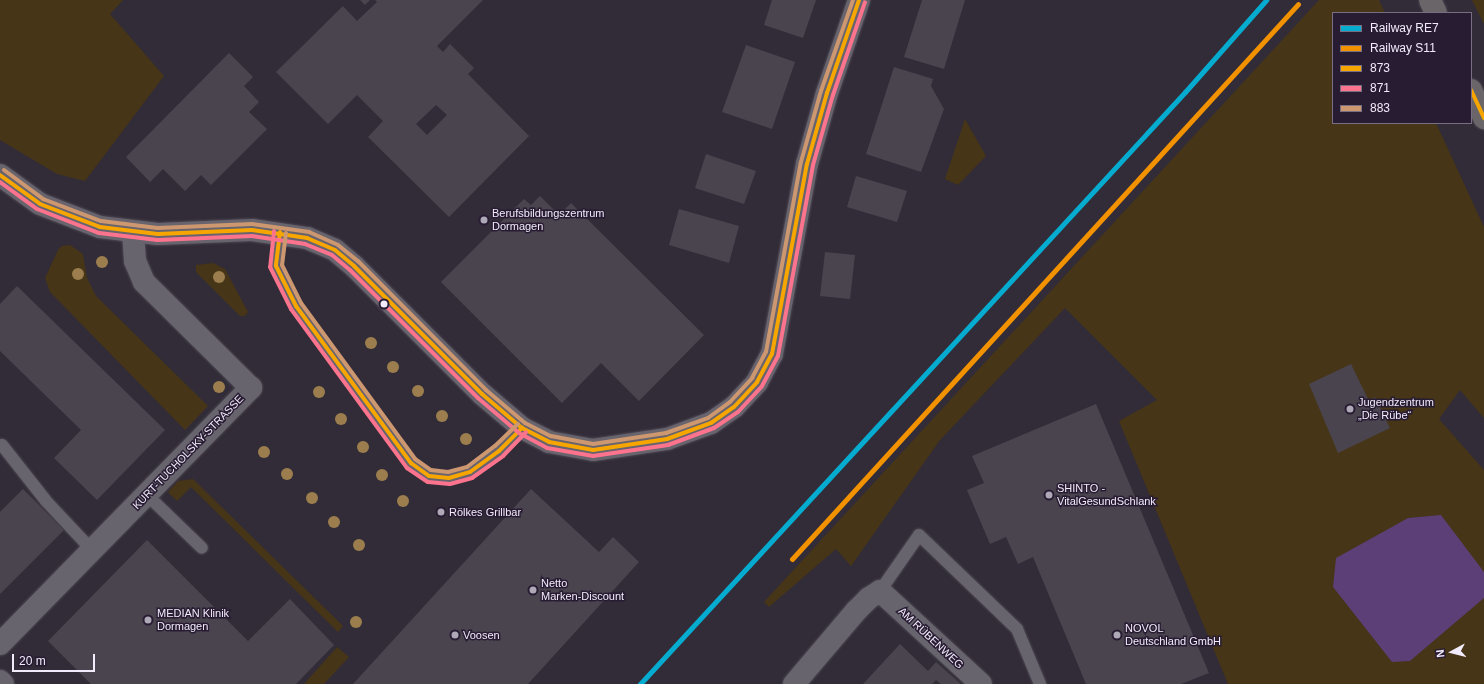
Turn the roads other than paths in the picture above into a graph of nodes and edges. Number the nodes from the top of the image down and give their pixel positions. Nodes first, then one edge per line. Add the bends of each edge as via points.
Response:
1 (859, 0) edge
2 (1430, 0) edge
3 (1436, 12) edge
4 (1472, 92) edge
5 (1484, 118) edge
6 (0, 175) edge
7 (133, 232) junction
8 (280, 232) junction
9 (522, 428) junction
10 (2, 445) dead end
11 (147, 495) junction
12 (202, 548) dead end
13 (92, 550) junction
14 (880, 591) junction
15 (0, 644) edge
16 (0, 681) edge
17 (3, 684) edge
18 (794, 684) edge
19 (981, 684) edge
20 (1040, 684) edge

1 - 9 street via 827,92 807,164 772,354 757,382 734,407 711,423 667,439 593,450 549,442
2 - 3 main road
4 - 5 main road
6 - 7 street via 40,204 76,220
7 - 8 street
7 - 11 street, KURT-TUCHOLSKY-STRASSE via 135,261 144,282 251,388
8 - 9 street via 307,238 335,250 398,308 482,394
8 - 9 lane via 276,266 296,306 411,463 429,476 449,478 470,472 500,451
10 - 13 lane via 46,501
11 - 12 lane
11 - 13 street, KURT-TUCHOLSKY-STRASSE
13 - 15 street, KURT-TUCHOLSKY-STRASSE
14 - 18 street via 864,602
14 - 19 street, AM RÜBENWEG
14 - 20 lane via 919,535 1017,629
16 - 17 street

